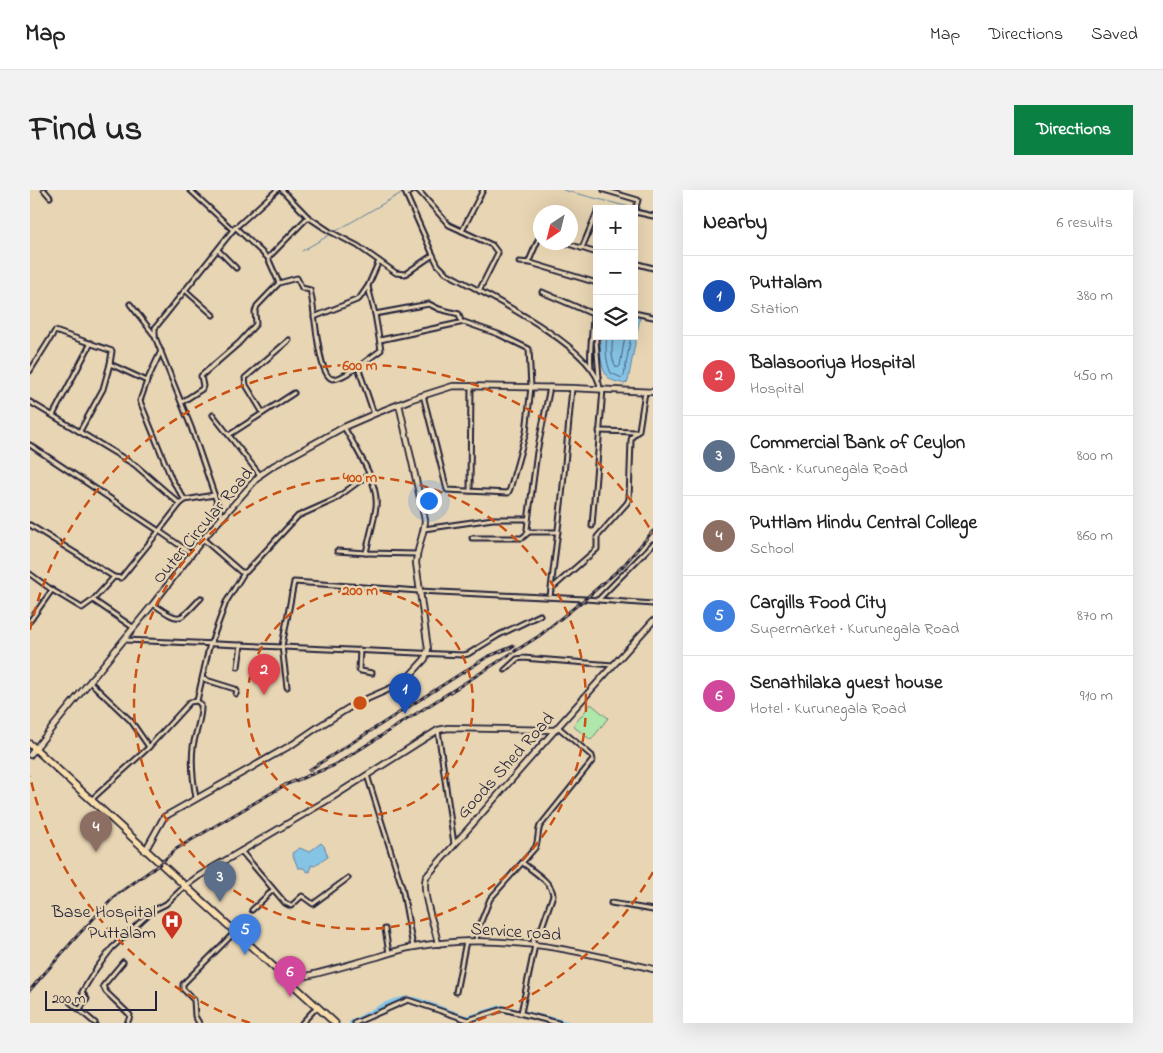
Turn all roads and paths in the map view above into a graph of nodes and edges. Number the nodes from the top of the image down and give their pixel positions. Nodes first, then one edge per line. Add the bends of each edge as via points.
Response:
1 (44, 190) edge
2 (190, 190) edge
3 (277, 190) edge
4 (282, 190) edge
5 (416, 190) edge
6 (483, 190) edge
7 (604, 190) edge
8 (406, 192) edge
9 (50, 197) dead end
10 (636, 205) edge
11 (638, 214) edge
12 (653, 216) edge
13 (308, 217) junction
14 (593, 222) edge
15 (234, 229) junction
16 (462, 231) junction
17 (578, 247) edge
18 (582, 248) junction
19 (218, 250) junction
20 (534, 250) edge
21 (593, 252) edge
22 (433, 255) junction
23 (268, 258) junction
24 (379, 261) junction
25 (519, 262) dead end
26 (531, 263) junction
27 (638, 263) edge
28 (236, 268) dead end
29 (653, 268) edge
30 (593, 282) edge
31 (279, 283) junction
32 (368, 286) junction
33 (185, 290) junction
34 (479, 291) junction
35 (542, 292) dead end
36 (130, 304) dead end
37 (375, 314) junction
38 (593, 314) edge
39 (638, 314) edge
40 (213, 315) dead end
41 (314, 317) junction
42 (653, 317) edge
43 (461, 322) junction
44 (593, 336) edge
45 (155, 337) junction
46 (289, 340) dead end
47 (380, 340) junction
48 (596, 340) edge
49 (91, 343) junction
50 (161, 351) junction
51 (110, 364) junction
52 (358, 367) junction
53 (591, 368) junction
54 (30, 371) edge
55 (148, 380) junction
56 (471, 386) junction
57 (531, 387) junction
58 (550, 387) junction
59 (572, 388) junction
60 (601, 388) junction
61 (645, 392) junction
62 (653, 392) edge
63 (294, 393) dead end
64 (423, 395) junction
65 (30, 402) edge
66 (182, 402) junction
67 (399, 404) junction
68 (263, 413) junction
69 (374, 414) junction
70 (53, 415) junction
71 (213, 415) dead end
72 (344, 427) junction
73 (80, 431) junction
74 (599, 431) junction
75 (638, 432) junction
76 (229, 435) junction
77 (30, 445) edge
78 (369, 474) junction
79 (260, 475) junction
80 (470, 491) junction
81 (214, 495) junction
82 (185, 500) junction
83 (180, 504) junction
84 (222, 518) junction
85 (528, 519) junction
86 (30, 525) edge
87 (592, 526) dead end
88 (424, 529) junction
89 (159, 531) junction
90 (529, 532) junction
91 (558, 532) junction
92 (472, 538) dead end
93 (203, 539) junction
94 (653, 544) edge
95 (338, 550) dead end
96 (366, 553) junction
97 (192, 554) junction
98 (417, 554) junction
99 (244, 573) junction
100 (30, 574) edge
101 (114, 577) junction
102 (551, 589) junction
103 (52, 590) junction
104 (419, 591) junction
105 (550, 597) junction
106 (201, 598) dead end
107 (93, 600) junction
108 (599, 600) junction
109 (154, 604) junction
110 (653, 604) edge
111 (540, 615) dead end
112 (30, 621) edge
113 (653, 621) edge
114 (134, 628) junction
115 (124, 640) junction
116 (211, 643) junction
117 (241, 645) junction
118 (282, 646) junction
119 (360, 650) junction
120 (427, 653) junction
121 (613, 665) junction
122 (238, 667) dead end
123 (504, 670) dead end
124 (372, 673) dead end
125 (203, 679) junction
126 (90, 682) junction
127 (288, 687) dead end
128 (236, 694) dead end
129 (197, 701) junction
130 (556, 728) junction
131 (438, 730) junction
132 (32, 747) edge
133 (149, 747) junction
134 (30, 755) edge
135 (367, 775) junction
136 (196, 798) junction
137 (90, 800) junction
138 (454, 844) junction
139 (145, 850) junction
140 (240, 850) junction
141 (523, 863) junction
142 (348, 878) dead end
143 (185, 886) junction
144 (273, 890) junction
145 (611, 903) dead end
146 (252, 910) dead end
147 (653, 910) edge
148 (384, 929) dead end
149 (236, 931) junction
150 (476, 940) junction
151 (466, 941) junction
152 (438, 944) junction
153 (534, 944) junction
154 (413, 947) junction
155 (389, 953) junction
156 (123, 962) dead end
157 (653, 969) edge
158 (289, 980) junction
159 (456, 992) dead end
160 (70, 1002) dead end
161 (318, 1007) junction
162 (80, 1009) junction
163 (521, 1013) junction
164 (95, 1023) edge
165 (126, 1023) edge
166 (199, 1023) edge
167 (302, 1023) edge
168 (335, 1023) edge
169 (355, 1023) edge
170 (558, 1023) edge

1 - 9 street
2 - 15 street
3 - 15 street
4 - 13 street
5 - 8 street
5 - 16 street via 449,225
6 - 16 street
7 - 10 street via 638,200
8 - 22 street
11 - 12 street
13 - 23 street
13 - 24 street
14 - 18 street
15 - 19 street
15 - 23 street
16 - 34 street via 492,245 498,253
17 - 18 street
18 - 21 street
19 - 28 street
19 - 33 street
20 - 26 street
22 - 24 street via 405,274 396,273
22 - 34 street via 446,273
23 - 31 street
24 - 32 street
25 - 26 street
26 - 30 street
27 - 29 street
31 - 41 street via 297,278 302,288 310,290
31 - 66 street via 257,306 256,324 201,376 202,389
32 - 37 street
32 - 41 street via 359,299
33 - 40 street
33 - 45 street via 155,328
34 - 53 street via 545,329
35 - 38 street
36 - 45 street
37 - 43 street via 429,304 458,314
37 - 47 street
39 - 42 street
41 - 52 street via 327,376 333,379
43 - 47 street
43 - 57 street via 476,325 529,349
44 - 53 street
45 - 50 street
46 - 68 street via 245,378
47 - 52 street via 379,353
48 - 60 street
49 - 51 street via 112,351
49 - 54 street via 55,331
49 - 70 street
50 - 55 street
50 - 66 street
51 - 55 street
51 - 73 street via 103,389
52 - 69 street
53 - 60 street
55 - 82 street via 140,401 172,480
56 - 57 street, Outer Circular Road
56 - 64 street, Outer Circular Road via 454,386
56 - 80 street
57 - 58 street, Outer Circular Road
57 - 80 street via 526,432 510,491
58 - 59 street, Outer Circular Road
58 - 85 street
59 - 60 street, Outer Circular Road
59 - 91 street
60 - 61 street, Outer Circular Road
60 - 74 street
61 - 62 street, Outer Circular Road
61 - 75 street
63 - 68 street
64 - 67 street, Outer Circular Road
64 - 80 street via 446,488 449,491
65 - 70 street
66 - 81 street
67 - 69 street, Outer Circular Road
67 - 88 street via 425,520
68 - 76 street
69 - 72 street, Outer Circular Road
70 - 73 street
71 - 76 street
72 - 78 street
72 - 79 street, Outer Circular Road
73 - 83 street via 135,465
74 - 75 street
74 - 87 street
75 - 102 street via 631,440 627,503 597,537 597,549
76 - 79 street
77 - 89 street
78 - 96 street via 376,505
78 - 99 street via 334,500 298,516
79 - 84 street, Outer Circular Road
81 - 82 street
81 - 84 street
82 - 83 street
83 - 89 street
84 - 93 street, Outer Circular Road
85 - 88 street via 493,519
85 - 90 street
86 - 101 street
88 - 98 street
89 - 97 street
89 - 101 street via 120,578
90 - 91 street
90 - 92 street via 522,538
91 - 102 street
93 - 97 street, Outer Circular Road
93 - 99 street
94 - 108 street
95 - 96 street
96 - 98 street
97 - 109 street, Outer Circular Road
98 - 104 street
99 - 116 street via 226,602
100 - 103 street
101 - 107 street
102 - 105 street
103 - 107 street via 82,608
103 - 112 street
104 - 105 street
104 - 118 street via 294,582
104 - 120 street
105 - 108 street
106 - 109 street via 179,618
107 - 114 street
108 - 110 street
109 - 114 street, Outer Circular Road
111 - 120 street via 499,634 468,654
113 - 121 street, Goods Shed Road
114 - 115 street, Outer Circular Road
115 - 116 street
115 - 126 street, Outer Circular Road
116 - 117 street
116 - 125 street
117 - 118 street
117 - 122 street
118 - 119 street
118 - 127 street
119 - 120 street
119 - 124 street via 359,670
120 - 136 street via 403,683 354,704 293,744
121 - 123 street via 523,658
121 - 130 street, Goods Shed Road
125 - 128 street via 235,688
125 - 129 street
126 - 132 street, Outer Circular Road
126 - 133 street via 132,721
129 - 133 street via 190,702
129 - 136 street via 201,712 193,750 192,777
130 - 131 street
130 - 138 street, Goods Shed Road
130 - 141 street via 593,760 540,826 538,843
131 - 135 street
131 - 138 street
132 - 134 street, Outer Circular Road
132 - 137 highway
133 - 137 street
135 - 140 street
135 - 154 street via 402,887
136 - 139 street via 164,817
137 - 139 highway
138 - 152 street, Goods Shed Road via 429,871 424,882
139 - 143 highway
140 - 143 street
140 - 144 street
141 - 150 street via 490,899
141 - 153 street via 553,890 542,927 534,934
142 - 144 street via 313,904 302,896 290,905
143 - 149 highway
143 - 162 street via 112,948 82,992 88,999
144 - 146 street
145 - 147 street
148 - 155 street
149 - 158 highway
149 - 166 street via 183,984 183,989 194,1000
150 - 151 street, Service road
150 - 153 street, Service road
151 - 152 street, Service road
151 - 159 street
152 - 154 street, Service road
153 - 157 street, Service road
153 - 163 street
154 - 155 street, Service road
155 - 158 street, Service road
156 - 165 street via 103,986 130,1015
158 - 161 highway
160 - 162 street
161 - 167 street
161 - 168 highway
162 - 164 street
163 - 169 street via 503,1009 468,1020 408,1000
163 - 170 street

